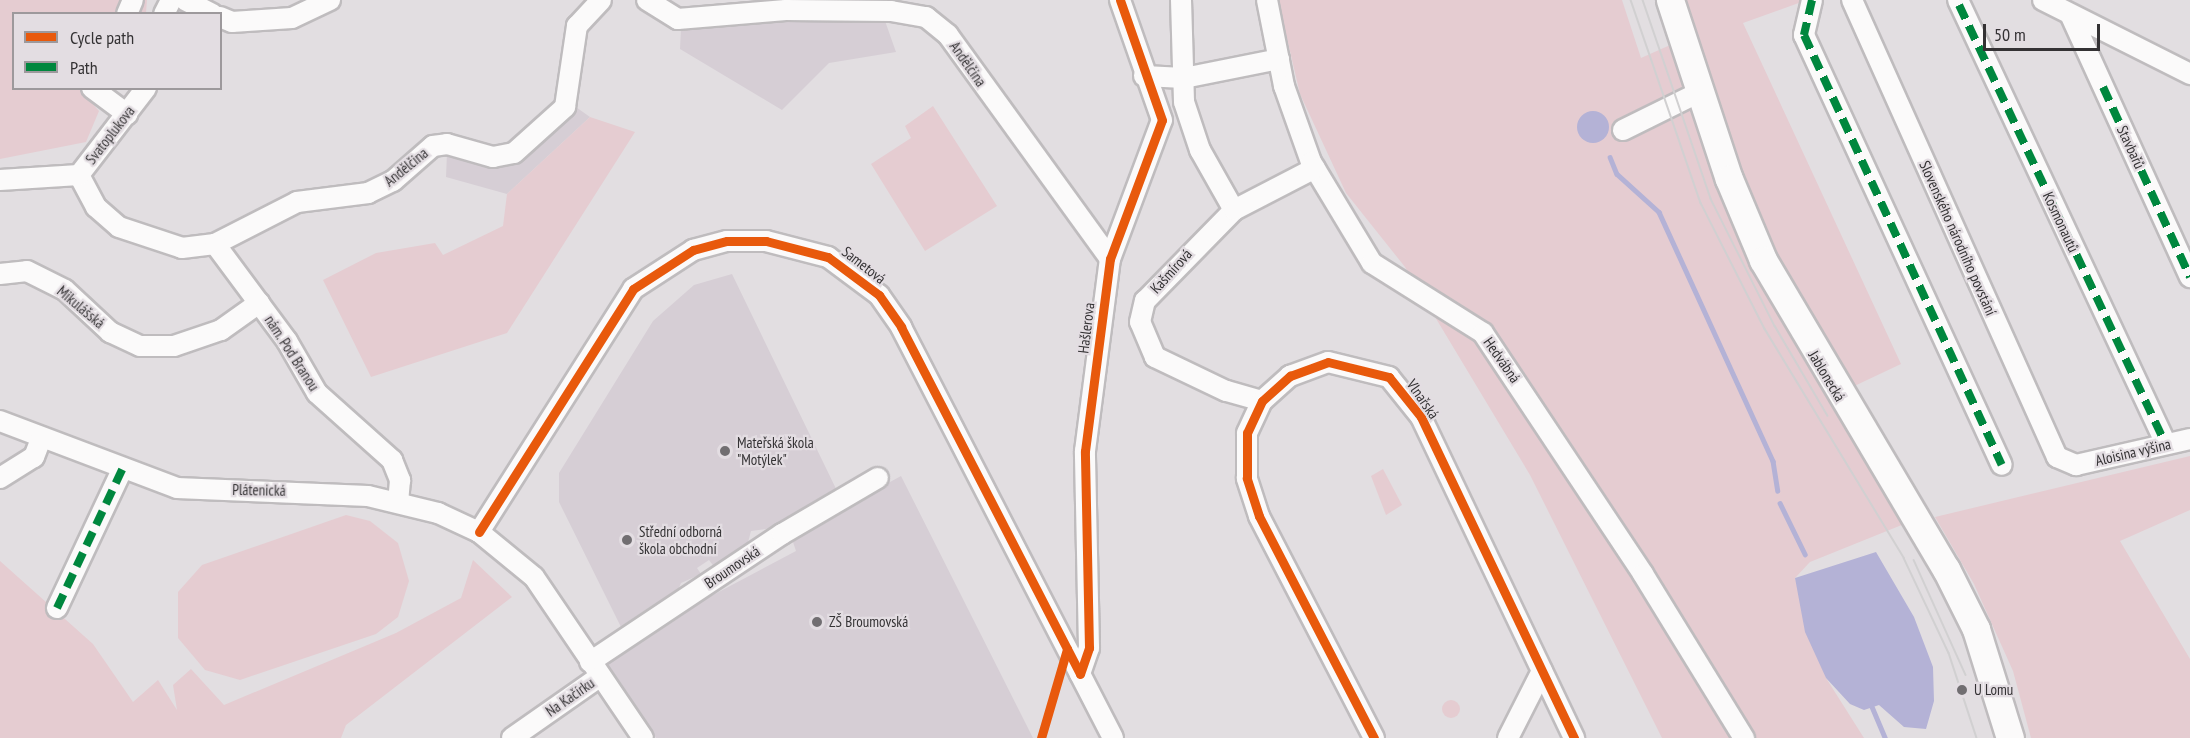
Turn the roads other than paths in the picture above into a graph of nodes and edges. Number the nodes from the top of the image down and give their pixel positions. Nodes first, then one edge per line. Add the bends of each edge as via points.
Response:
1 (184, 0) edge
2 (330, 0) edge
3 (601, 0) edge
4 (647, 0) edge
5 (1120, 0) edge
6 (1181, 0) edge
7 (1267, 0) edge
8 (1670, 0) edge
9 (1812, 0) edge
10 (1852, 0) edge
11 (1958, 0) edge
12 (2043, 0) edge
13 (209, 12) edge
14 (2071, 16) junction
15 (222, 18) edge
16 (1279, 59) junction
17 (2190, 74) edge
18 (1144, 76) junction
19 (1184, 78) junction
20 (95, 90) edge
21 (145, 90) edge
22 (1700, 92) junction
23 (127, 114) junction
24 (1623, 130) dead end
25 (1315, 168) junction
26 (79, 175) junction
27 (0, 180) edge
28 (1234, 210) junction
29 (215, 244) junction
30 (1110, 259) junction
31 (0, 274) edge
32 (2190, 277) edge
33 (260, 303) junction
34 (1262, 401) junction
35 (0, 421) edge
36 (41, 439) junction
37 (2190, 439) edge
38 (2166, 444) junction
39 (2002, 465) dead end
40 (2076, 465) joint
41 (122, 470) junction
42 (0, 478) edge
43 (878, 478) dead end
44 (398, 501) junction
45 (479, 532) junction
46 (57, 608) dead end
47 (595, 670) junction
48 (1542, 671) junction
49 (1080, 674) junction
50 (512, 738) edge
51 (643, 738) edge
52 (1113, 738) edge
53 (1374, 738) edge
54 (1508, 738) edge
55 (1574, 738) edge
56 (1744, 738) edge
57 (2010, 738) edge

1 - 13 street
2 - 15 street via 292,18 232,22
3 - 29 street, Andělčina via 577,26 565,107 537,138 514,153 493,157 447,144 433,146 393,181 368,193 297,202
4 - 30 street, Andělčina via 678,19 786,10 891,11 926,17 948,35
5 - 18 street, Hašlerova
6 - 19 street
7 - 16 street, Hedvábná
8 - 22 main road, Jablonecká
9 - 39 street via 1804,35
10 - 40 street, Slovenského národního povstání via 2057,457
11 - 38 street, Kosmonautů
12 - 14 street
14 - 17 street
14 - 32 street, Stavbařů
16 - 19 street
16 - 25 street, Hedvábná
18 - 19 street
18 - 30 street, Hašlerova via 1162,120
19 - 28 street via 1184,102 1200,150
20 - 23 street
21 - 23 street, Svatoplukova
22 - 24 street
22 - 57 main road, Jablonecká via 1763,260 1946,569 1976,629
23 - 26 street, Svatoplukova
25 - 28 street, Kašmírová
25 - 56 street, Hedvábná via 1372,262 1483,333 1643,574
26 - 27 street, Svatoplukova
26 - 29 street, Andělčina via 96,207 119,227 182,248
28 - 34 street, Kašmírová via 1145,301 1140,322 1155,357 1226,391
29 - 33 street, nám. Pod Branou
30 - 49 street, Hašlerova via 1085,451 1089,648
31 - 33 street, Mikulášská via 27,271 65,290 110,332 140,346 174,346 221,330
33 - 44 street, nám. Pod Branou via 317,393 383,450 400,480
34 - 48 street, Vlnařská via 1290,376 1328,362 1389,377 1421,417
34 - 53 street, Vlnařská via 1247,433 1247,478 1256,507
35 - 36 street, Plátenická
36 - 41 street, Plátenická
36 - 42 street via 34,457
37 - 38 street, Aloisina výšina
38 - 40 street, Aloisina výšina
41 - 44 street, Plátenická via 177,488 333,492
41 - 46 street
43 - 47 street, Broumovská via 783,534
44 - 45 street
45 - 47 street via 534,577
45 - 49 street, Sametová via 633,290 693,250 728,241 766,241 828,257 879,295 901,327
47 - 50 street, Na Kačírku
47 - 51 street
48 - 54 street
48 - 55 street, Vlnařská
49 - 52 street, Sametová

